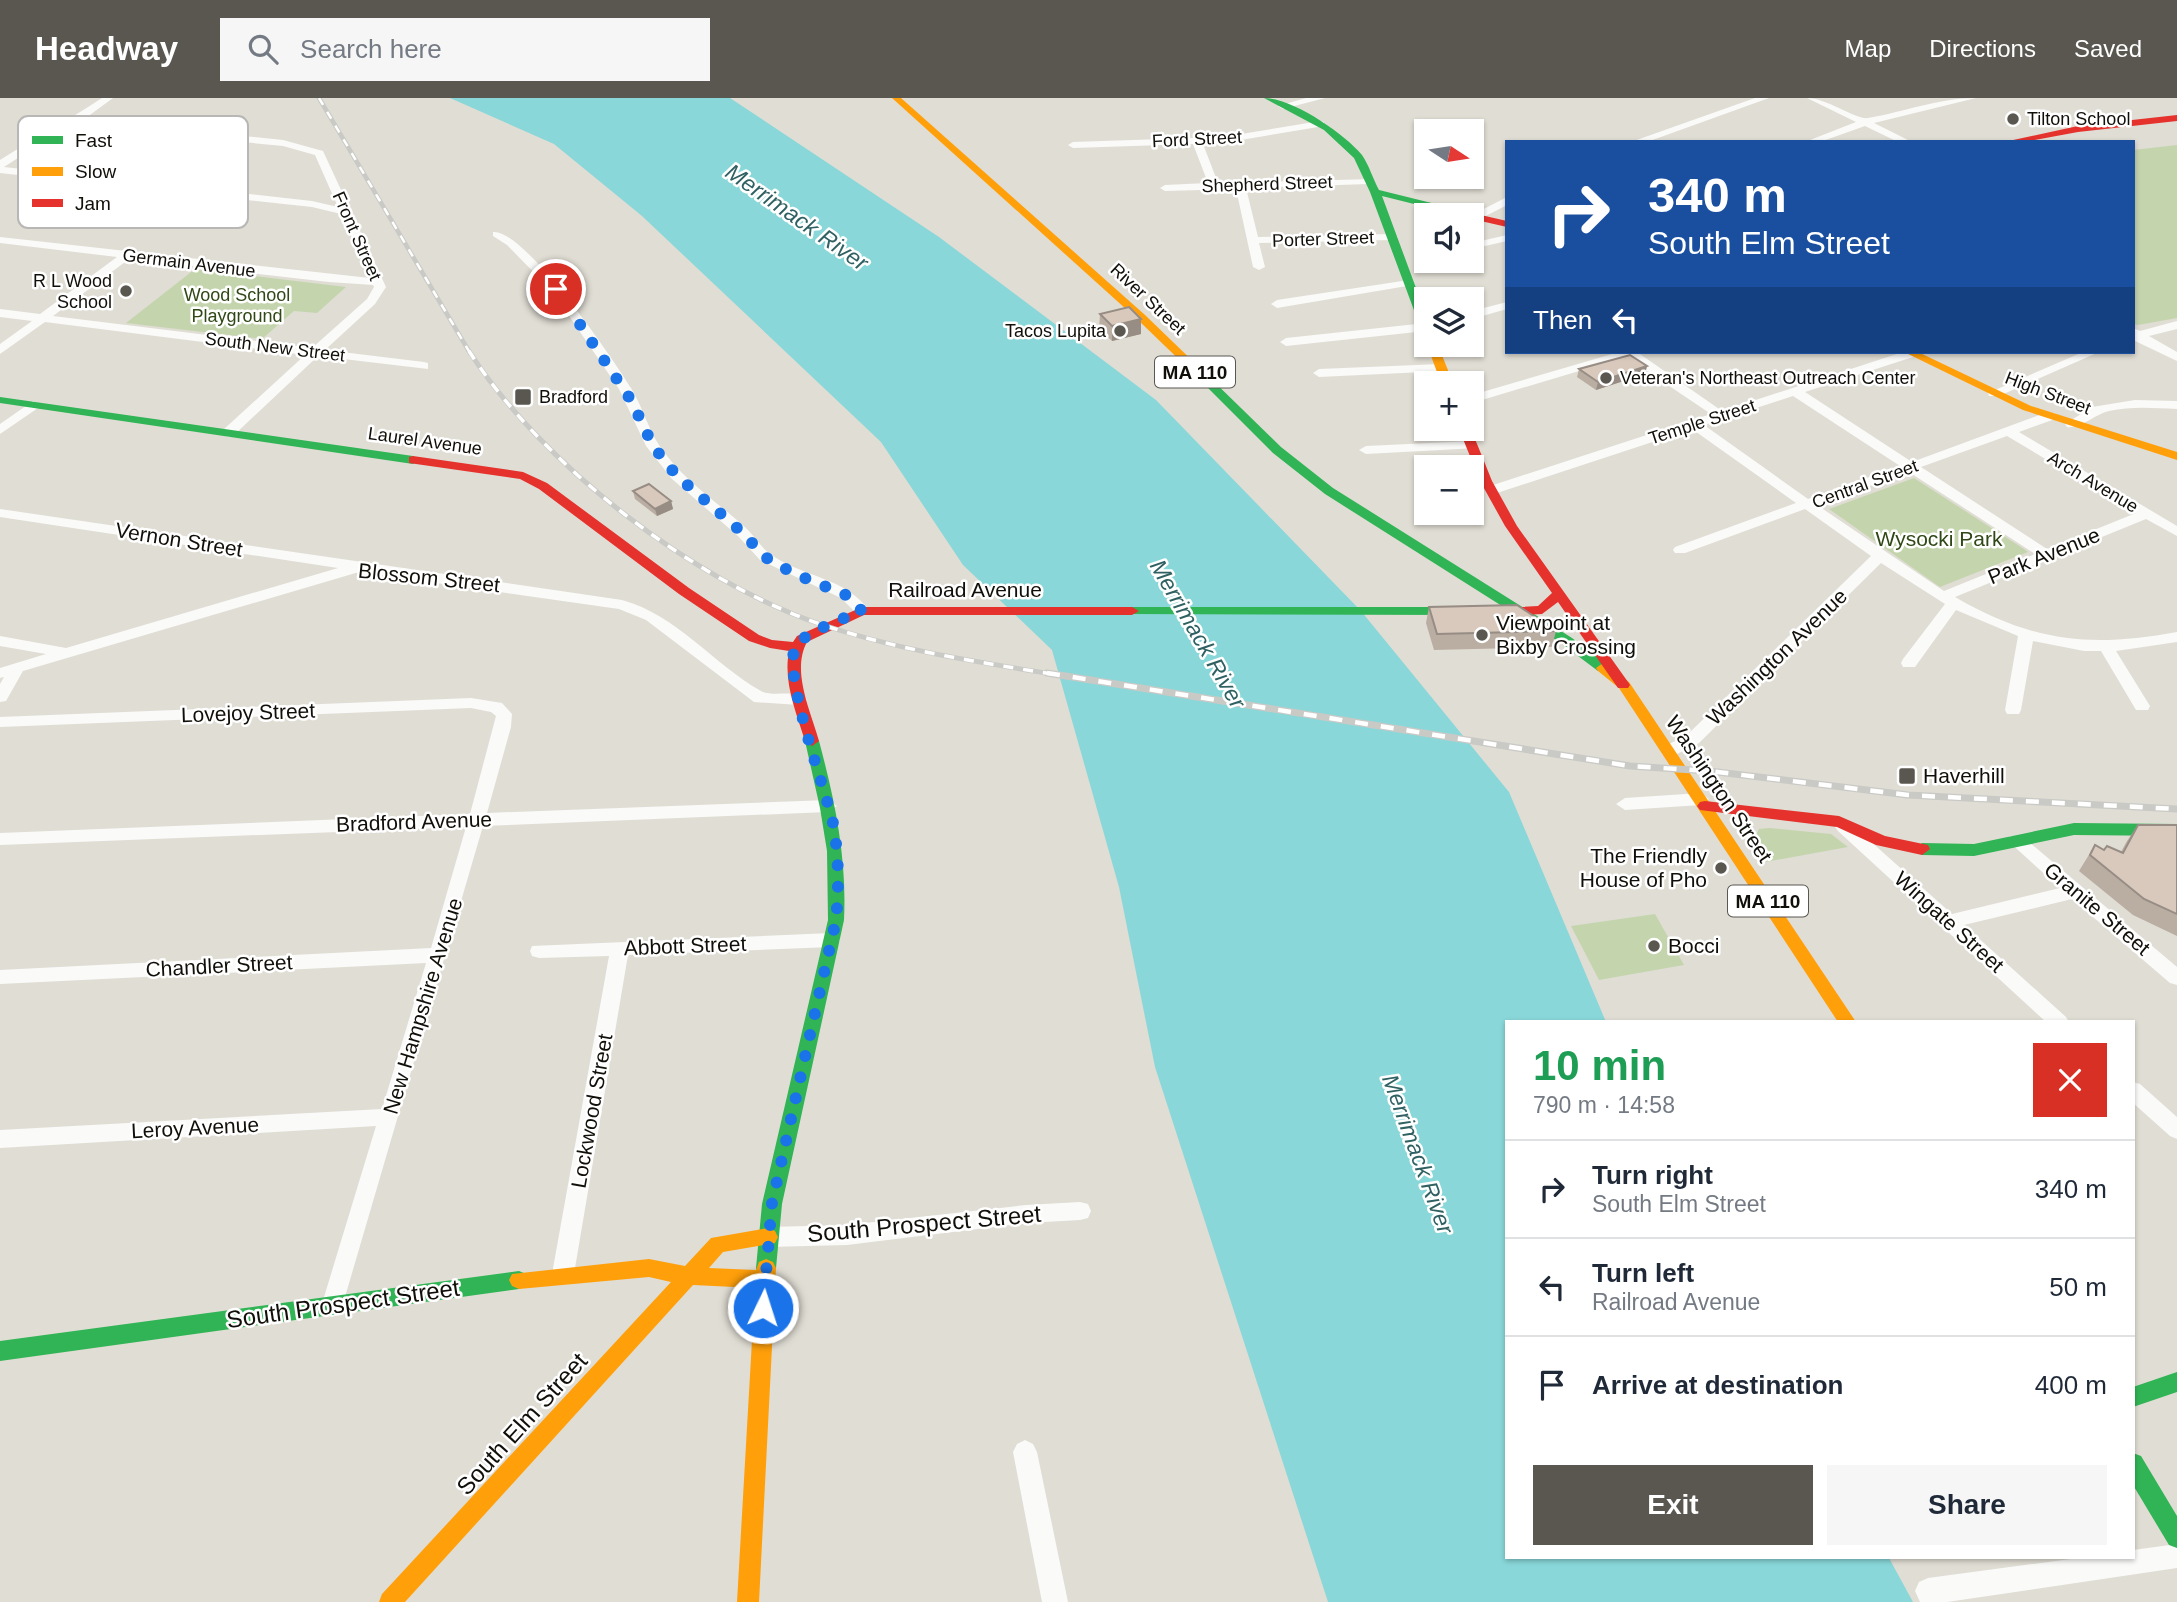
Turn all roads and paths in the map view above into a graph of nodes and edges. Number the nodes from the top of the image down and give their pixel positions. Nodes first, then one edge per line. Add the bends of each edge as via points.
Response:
1 (108, 98) edge
2 (897, 98) edge
3 (1268, 98) edge
4 (1320, 98) edge
5 (1764, 98) edge
6 (1812, 98) edge
7 (1971, 98) edge
8 (1283, 106) junction
9 (82, 116) edge
10 (2177, 118) edge
11 (1866, 122) junction
12 (1320, 124) junction
13 (248, 140) edge
14 (1642, 140) edge
15 (1816, 140) edge
16 (1903, 140) edge
17 (2019, 140) edge
18 (1197, 141) junction
19 (1073, 145) dead end
20 (18, 155) edge
21 (0, 167) edge
22 (18, 169) edge
23 (1240, 185) junction
24 (1214, 186) junction
25 (1165, 188) dead end
26 (1374, 192) junction
27 (248, 197) edge
28 (1505, 201) edge
29 (1414, 203) edge
30 (1484, 211) edge
31 (347, 212) junction
32 (1484, 219) edge
33 (1505, 224) edge
34 (497, 234) dead end
35 (1392, 237) junction
36 (1505, 238) edge
37 (0, 240) edge
38 (1254, 240) junction
39 (1484, 243) edge
40 (127, 255) junction
41 (1259, 267) dead end
42 (378, 281) junction
43 (1409, 283) junction
44 (1414, 296) edge
45 (1277, 304) dead end
46 (1505, 306) edge
47 (1484, 312) edge
48 (0, 313) edge
49 (44, 319) junction
50 (2177, 325) edge
51 (1414, 329) edge
52 (2135, 334) edge
53 (1286, 342) dead end
54 (0, 350) edge
55 (315, 352) junction
56 (1622, 354) edge
57 (1632, 354) edge
58 (1905, 354) edge
59 (1915, 354) edge
60 (2088, 354) edge
61 (2177, 356) edge
62 (424, 366) dead end
63 (1319, 373) dead end
64 (1414, 375) edge
65 (1794, 391) junction
66 (1994, 393) junction
67 (1484, 395) edge
68 (2177, 398) edge
69 (0, 400) edge
70 (33, 405) junction
71 (2105, 405) junction
72 (2177, 405) edge
73 (1720, 415) junction
74 (2050, 416) junction
75 (1694, 424) junction
76 (2072, 424) junction
77 (0, 430) edge
78 (2008, 431) junction
79 (228, 433) junction
80 (1470, 441) edge
81 (1472, 445) junction
82 (1366, 450) dead end
83 (2177, 456) edge
84 (1911, 467) junction
85 (1492, 490) junction
86 (1809, 505) junction
87 (0, 513) edge
88 (2146, 514) junction
89 (2177, 532) edge
90 (1680, 550) dead end
91 (2046, 555) junction
92 (1880, 556) junction
93 (358, 567) junction
94 (1470, 580) junction
95 (1558, 595) junction
96 (1947, 600) junction
97 (869, 611) junction
98 (1476, 611) junction
99 (1520, 612) junction
100 (2025, 635) junction
101 (2177, 637) edge
102 (0, 641) edge
103 (795, 648) junction
104 (2107, 648) junction
105 (68, 653) junction
106 (1909, 663) dead end
107 (17, 668) junction
108 (0, 673) edge
109 (1623, 685) junction
110 (0, 697) edge
111 (799, 700) junction
112 (496, 706) joint
113 (2142, 706) dead end
114 (2013, 710) dead end
115 (0, 722) edge
116 (1669, 751) junction
117 (1703, 802) junction
118 (1625, 804) dead end
119 (828, 806) junction
120 (478, 820) junction
121 (1839, 822) junction
122 (2177, 830) edge
123 (0, 839) edge
124 (2016, 840) junction
125 (2076, 891) junction
126 (1948, 922) junction
127 (831, 940) junction
128 (620, 948) junction
129 (539, 951) dead end
130 (439, 955) junction
131 (0, 977) edge
132 (2177, 978) edge
133 (1846, 1020) edge
134 (2057, 1020) edge
135 (2135, 1092) edge
136 (389, 1117) junction
137 (2177, 1130) edge
138 (0, 1139) edge
139 (1080, 1211) dead end
140 (768, 1237) junction
141 (563, 1274) junction
142 (687, 1276) junction
143 (765, 1279) junction
144 (332, 1307) junction
145 (0, 1351) edge
146 (2177, 1382) edge
147 (2135, 1396) edge
148 (1025, 1452) dead end
149 (2135, 1467) edge
150 (2177, 1537) edge
151 (2177, 1556) edge
152 (1931, 1596) edge
153 (390, 1602) edge
154 (748, 1602) edge
155 (1055, 1602) edge

1 - 9 street
2 - 94 main road, River Street / MA 110 via 1141,317 1277,450 1329,491
3 - 8 main road
4 - 8 street
5 - 14 street
6 - 11 street
7 - 11 street
8 - 12 main road
10 - 17 main road
11 - 15 street
11 - 16 street
12 - 18 street, Ford Street
12 - 26 main road via 1353,150
13 - 31 street, Front Street via 312,149 323,159
18 - 19 street, Ford Street
18 - 24 street
20 - 21 street
21 - 22 street
23 - 24 street, Shepherd Street
23 - 26 street, Shepherd Street
23 - 38 street
24 - 25 street, Shepherd Street
26 - 29 main road
26 - 35 main road
27 - 31 street
28 - 30 street
31 - 42 street, Front Street
32 - 33 main road
34 - 97 street, Railroad Avenue via 556,289 631,400 653,446 677,476 765,557 846,595
35 - 38 street, Porter Street
35 - 43 main road
36 - 39 street
37 - 40 street, Germain Avenue
38 - 41 street
40 - 42 street, Germain Avenue
40 - 49 street
42 - 55 street, Front Street via 380,287 371,301
43 - 44 main road
43 - 45 street
46 - 47 street
48 - 49 street, South New Street
49 - 54 street
49 - 55 street, South New Street
50 - 52 street
51 - 53 street
52 - 61 street
55 - 62 street, South New Street
55 - 79 street, Front Street
56 - 67 street
57 - 73 street
58 - 65 street, Temple Street
59 - 66 main road, High Street
60 - 66 street
63 - 64 street
65 - 73 street, Temple Street
65 - 84 street
66 - 74 main road, High Street
68 - 71 street
69 - 70 main road, Laurel Avenue
70 - 77 street
70 - 79 main road, Laurel Avenue
71 - 72 street
71 - 76 street
73 - 75 street, Temple Street
74 - 76 main road, High Street
74 - 78 street, Central Street
75 - 85 street, Temple Street
75 - 86 street
76 - 83 main road, High Street
78 - 84 street, Central Street
78 - 88 street, Arch Avenue
79 - 103 main road, Laurel Avenue via 523,476 754,638
80 - 81 main road, Washington Street
81 - 82 street
81 - 85 main road, Washington Street
84 - 86 street, Central Street
84 - 91 street
85 - 95 main road, Washington Street
86 - 90 street, Central Street
86 - 92 street
87 - 93 street, Vernon Street
88 - 89 street, Arch Avenue
88 - 91 street, Park Avenue
91 - 96 street, Park Avenue
92 - 96 street
92 - 116 street, Washington Avenue via 1708,725
93 - 105 street, Blossom Street
93 - 111 street, Blossom Street via 622,605 651,617 760,698
94 - 98 main road
94 - 99 main road, River Street / MA 110
95 - 99 main road via 1541,611
95 - 109 main road, Washington Street
96 - 100 street
96 - 106 street
97 - 98 main road, Railroad Avenue
97 - 103 main road via 802,639
98 - 99 main road, Railroad Avenue
99 - 109 main road, Washington Street / MA 110 via 1589,656
100 - 104 street
100 - 114 street
101 - 104 street
102 - 105 street
103 - 111 main road via 792,663
104 - 113 street
105 - 107 street, Blossom Street
107 - 108 street, Blossom Street
107 - 110 street
109 - 116 main road, Washington Street / MA 110
111 - 119 main road
112 - 115 street, Lovejoy Street
112 - 120 street, New Hampshire Avenue via 504,714 503,727
116 - 117 main road, Washington Street / MA 110
117 - 118 street
117 - 121 main road
117 - 133 main road, Washington Street / MA 110
119 - 120 street, Bradford Avenue
119 - 127 main road via 839,884
120 - 123 street, Bradford Avenue
120 - 130 street, New Hampshire Avenue
121 - 124 main road via 1882,841 1928,850 1974,850
121 - 126 street, Wingate Street
122 - 124 main road via 2074,829
124 - 125 street, Granite Street
125 - 126 street
125 - 132 street, Granite Street
126 - 134 street, Wingate Street
127 - 128 street, Abbott Street
127 - 140 main road
128 - 129 street, Abbott Street
128 - 141 street, Lockwood Street
130 - 131 street, Chandler Street
130 - 136 street, New Hampshire Avenue
135 - 137 street
136 - 138 street, Leroy Avenue
136 - 144 street, New Hampshire Avenue
139 - 140 street, South Prospect Street via 848,1236
140 - 142 main road, South Elm Street via 718,1244
140 - 143 main road
141 - 142 main road, South Prospect Street via 649,1268
141 - 144 main road, South Prospect Street
142 - 143 main road
142 - 153 main road, South Elm Street
143 - 154 main road
144 - 145 main road, South Prospect Street
146 - 147 main road
148 - 155 street
149 - 150 main road
151 - 152 street

